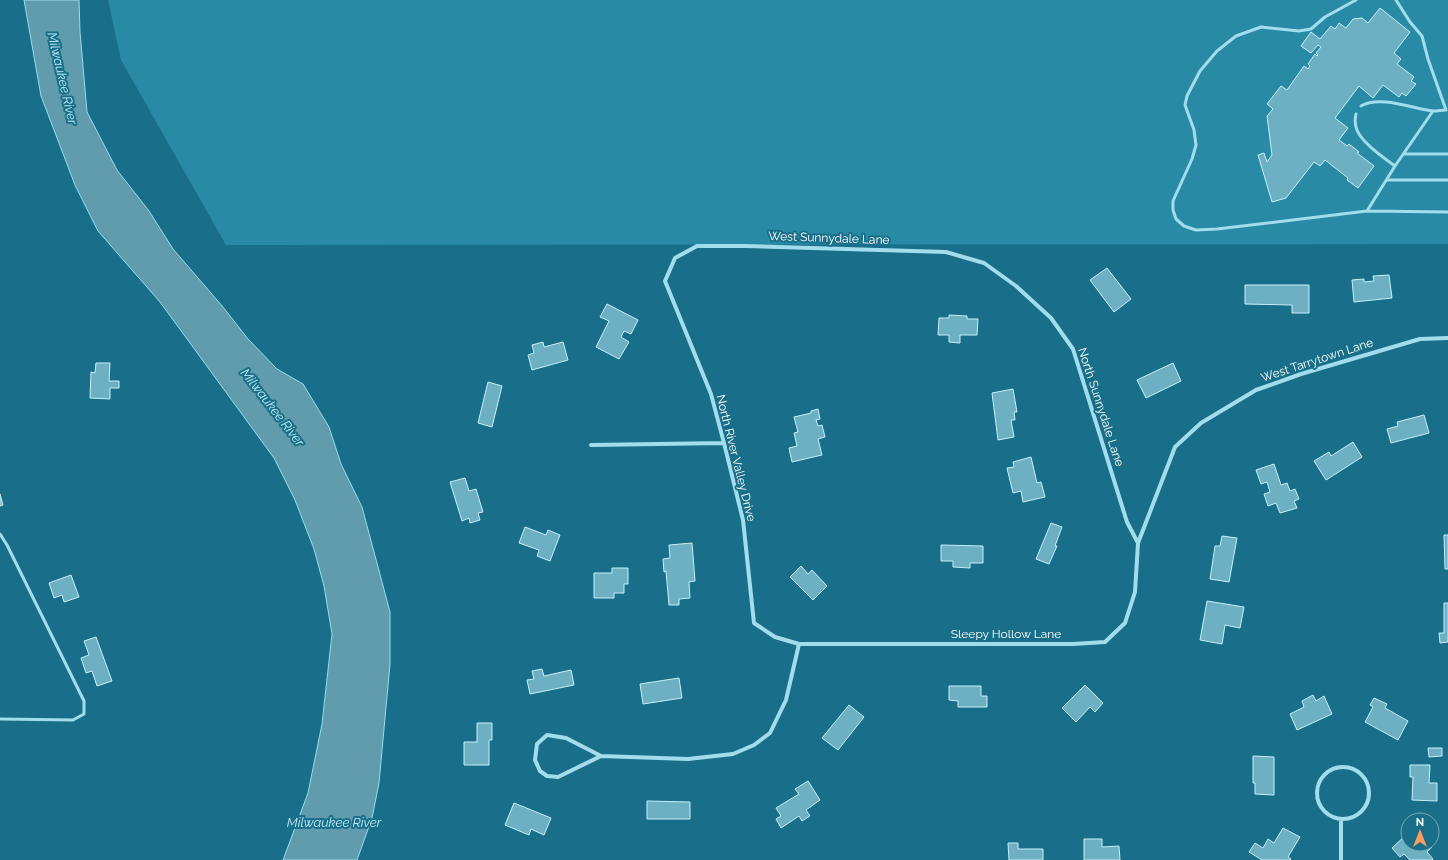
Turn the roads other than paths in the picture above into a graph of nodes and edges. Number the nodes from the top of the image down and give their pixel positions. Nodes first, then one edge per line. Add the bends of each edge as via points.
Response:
1 (1356, 0) edge
2 (1396, 0) edge
3 (1361, 106) dead end
4 (1447, 110) edge
5 (1433, 111) junction
6 (1356, 114) dead end
7 (1404, 154) junction
8 (1448, 154) edge
9 (1395, 166) junction
10 (1387, 180) junction
11 (1448, 180) edge
12 (1367, 211) junction
13 (1448, 212) edge
14 (675, 258) joint
15 (984, 263) joint
16 (1448, 338) edge
17 (724, 443) junction
18 (591, 445) dead end
19 (0, 534) edge
20 (1138, 543) junction
21 (798, 644) junction
22 (0, 719) edge
23 (601, 756) junction
24 (1342, 819) junction
25 (1342, 860) edge

1 - 12 lane via 1325,17 1311,29 1299,31 1261,27 1236,36 1217,51 1200,71 1187,96 1185,105 1194,130 1196,145 1173,201 1173,210 1176,218 1184,226 1196,230
2 - 4 lane via 1422,36
3 - 5 lane via 1373,102 1391,103
4 - 5 lane
5 - 7 lane
6 - 9 lane via 1359,135
7 - 8 lane
7 - 9 lane
9 - 10 lane
10 - 11 lane
10 - 12 lane
12 - 13 lane
14 - 15 street, West Sunnydale Lane via 697,246 745,246 946,252
14 - 17 street, North River Valley Drive via 665,281 711,394
15 - 20 street, North Sunnydale Lane via 1016,286 1051,318 1073,349 1127,522
16 - 20 street, West Tarrytown Lane via 1420,339 1301,374 1256,390 1201,423 1175,447
17 - 18 street
17 - 21 street, North River Valley Drive via 743,520 754,623 775,637
19 - 22 lane via 84,700 84,714 73,720
20 - 21 street, Sleepy Hollow Lane via 1135,592 1125,623 1106,642
21 - 23 street via 786,700 770,733 754,745 733,754 708,758
23 - 23 street via 566,738 547,735 537,744 535,760 540,771 547,776 558,777
24 - 24 street via 1359,814 1365,807 1369,790 1361,774 1345,767 1326,773 1317,791 1321,807 1326,813
24 - 25 street

